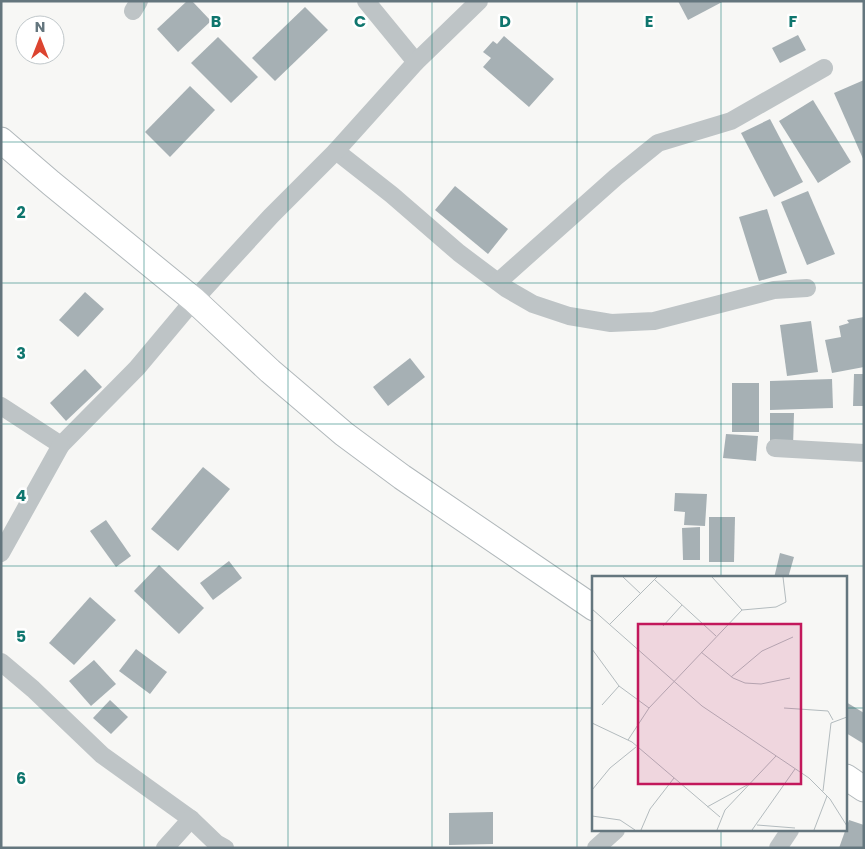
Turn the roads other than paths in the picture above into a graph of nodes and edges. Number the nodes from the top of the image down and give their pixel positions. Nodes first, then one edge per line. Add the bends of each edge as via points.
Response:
1 (366, 1) edge
2 (479, 1) edge
3 (416, 62) junction
4 (824, 68) dead end
5 (1, 140) edge
6 (336, 151) junction
7 (498, 282) junction
8 (807, 288) dead end
9 (194, 300) junction
10 (1, 406) edge
11 (61, 445) junction
12 (775, 448) dead end
13 (864, 453) edge
14 (1, 554) edge
15 (592, 607) edge
16 (1, 662) edge
17 (848, 778) edge
18 (864, 789) edge
19 (191, 818) junction
20 (614, 832) edge
21 (789, 832) edge
22 (165, 848) edge
23 (225, 848) edge
24 (596, 848) edge
25 (778, 848) edge

1 - 3 street
2 - 3 street
3 - 6 street
4 - 7 street via 731,121 658,143
5 - 9 main road
6 - 7 street
6 - 9 street
7 - 8 street via 533,304 569,316 611,323 654,321 774,290
9 - 11 street via 137,368
9 - 15 main road via 344,434 402,478
10 - 11 street
11 - 14 street
12 - 13 street
16 - 19 street via 102,755
17 - 18 main road
19 - 22 street
19 - 23 street
20 - 24 street
21 - 25 street

